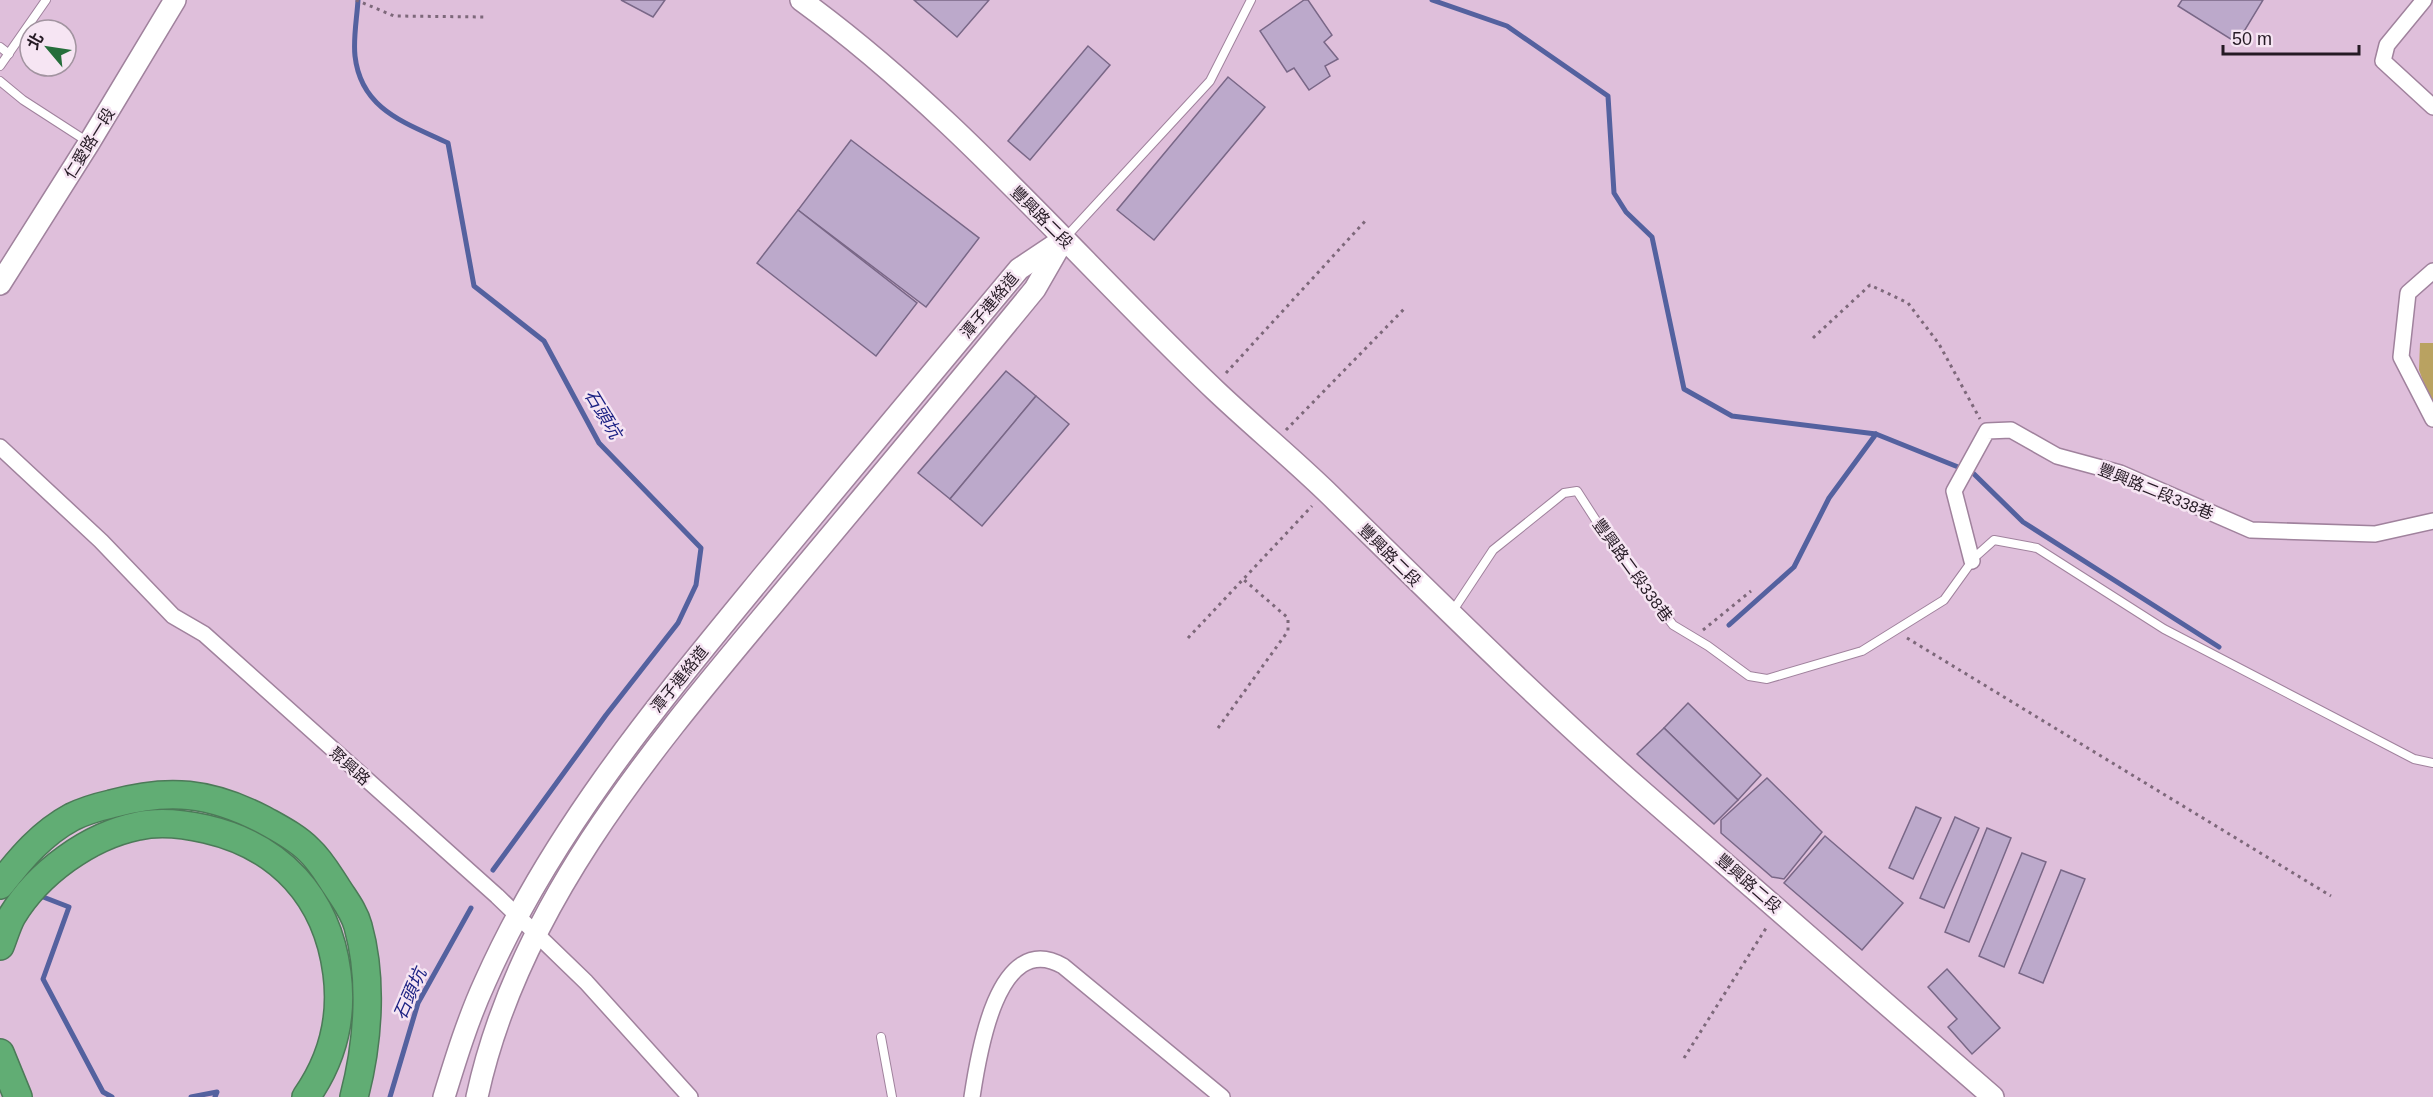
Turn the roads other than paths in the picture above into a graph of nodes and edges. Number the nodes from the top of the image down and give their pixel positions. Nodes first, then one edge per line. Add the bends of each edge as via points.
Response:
1 (46, 0) edge
2 (175, 0) edge
3 (801, 0) edge
4 (1251, 0) edge
5 (2424, 0) edge
6 (0, 47) edge
7 (9, 54) junction
8 (0, 66) edge
9 (0, 81) edge
10 (2433, 107) edge
11 (89, 143) junction
12 (1064, 239) junction
13 (2433, 271) edge
14 (0, 284) edge
15 (2433, 419) edge
16 (0, 447) edge
17 (2433, 521) edge
18 (1972, 561) junction
19 (1450, 615) junction
20 (2433, 763) edge
21 (0, 885) edge
22 (517, 916) junction
23 (536, 936) junction
24 (0, 946) edge
25 (881, 1037) dead end
26 (0, 1053) edge
27 (18, 1097) edge
28 (306, 1097) edge
29 (354, 1097) edge
30 (444, 1097) edge
31 (477, 1097) edge
32 (690, 1097) edge
33 (892, 1097) edge
34 (972, 1097) edge
35 (1222, 1097) edge
36 (1994, 1097) edge

1 - 7 lane
2 - 11 street, 仁愛路一段
3 - 12 street, 豐興路二段 via 916,95
4 - 12 lane via 1210,81
5 - 10 street via 2387,45 2383,61
6 - 7 lane
7 - 8 lane
9 - 11 lane
11 - 14 street, 仁愛路一段
12 - 19 street, 豐興路二段
12 - 22 street, 潭子連絡道 via 1018,269 647,717 568,828
12 - 23 street, 潭子連絡道 via 1035,289 650,755 571,870
13 - 15 street via 2408,293 2401,357
16 - 22 street, 聚興路 via 102,541 173,616 204,634
17 - 18 street, 豐興路二段338巷 via 2375,534 2251,530 2120,473 2057,456 2011,430 1987,431 1954,491
18 - 19 lane, 豐興路二段338巷 via 1944,600 1863,651 1767,679 1749,676 1673,625 1577,491 1564,493 1493,550
18 - 20 lane, 豐興路二段338巷 via 1994,540 2037,548 2164,629 2404,754
19 - 36 street, 豐興路二段 via 1636,786
21 - 29 highway via 50,830 74,816 142,796 167,793 208,797 245,810 288,833 310,850 326,871 358,926 367,1012
22 - 23 street, 聚興路
22 - 30 street, 潭子連絡道 via 479,996
23 - 31 street, 潭子連絡道 via 502,1010
23 - 32 street, 聚興路 via 586,982
24 - 28 highway via 11,917 37,882 100,838 139,826 165,824 190,825 246,841 282,864 305,889 323,922 336,961 340,1004 335,1032 326,1062
25 - 33 lane
26 - 27 highway
34 - 35 street via 989,1017 1002,986 1023,965 1051,958

